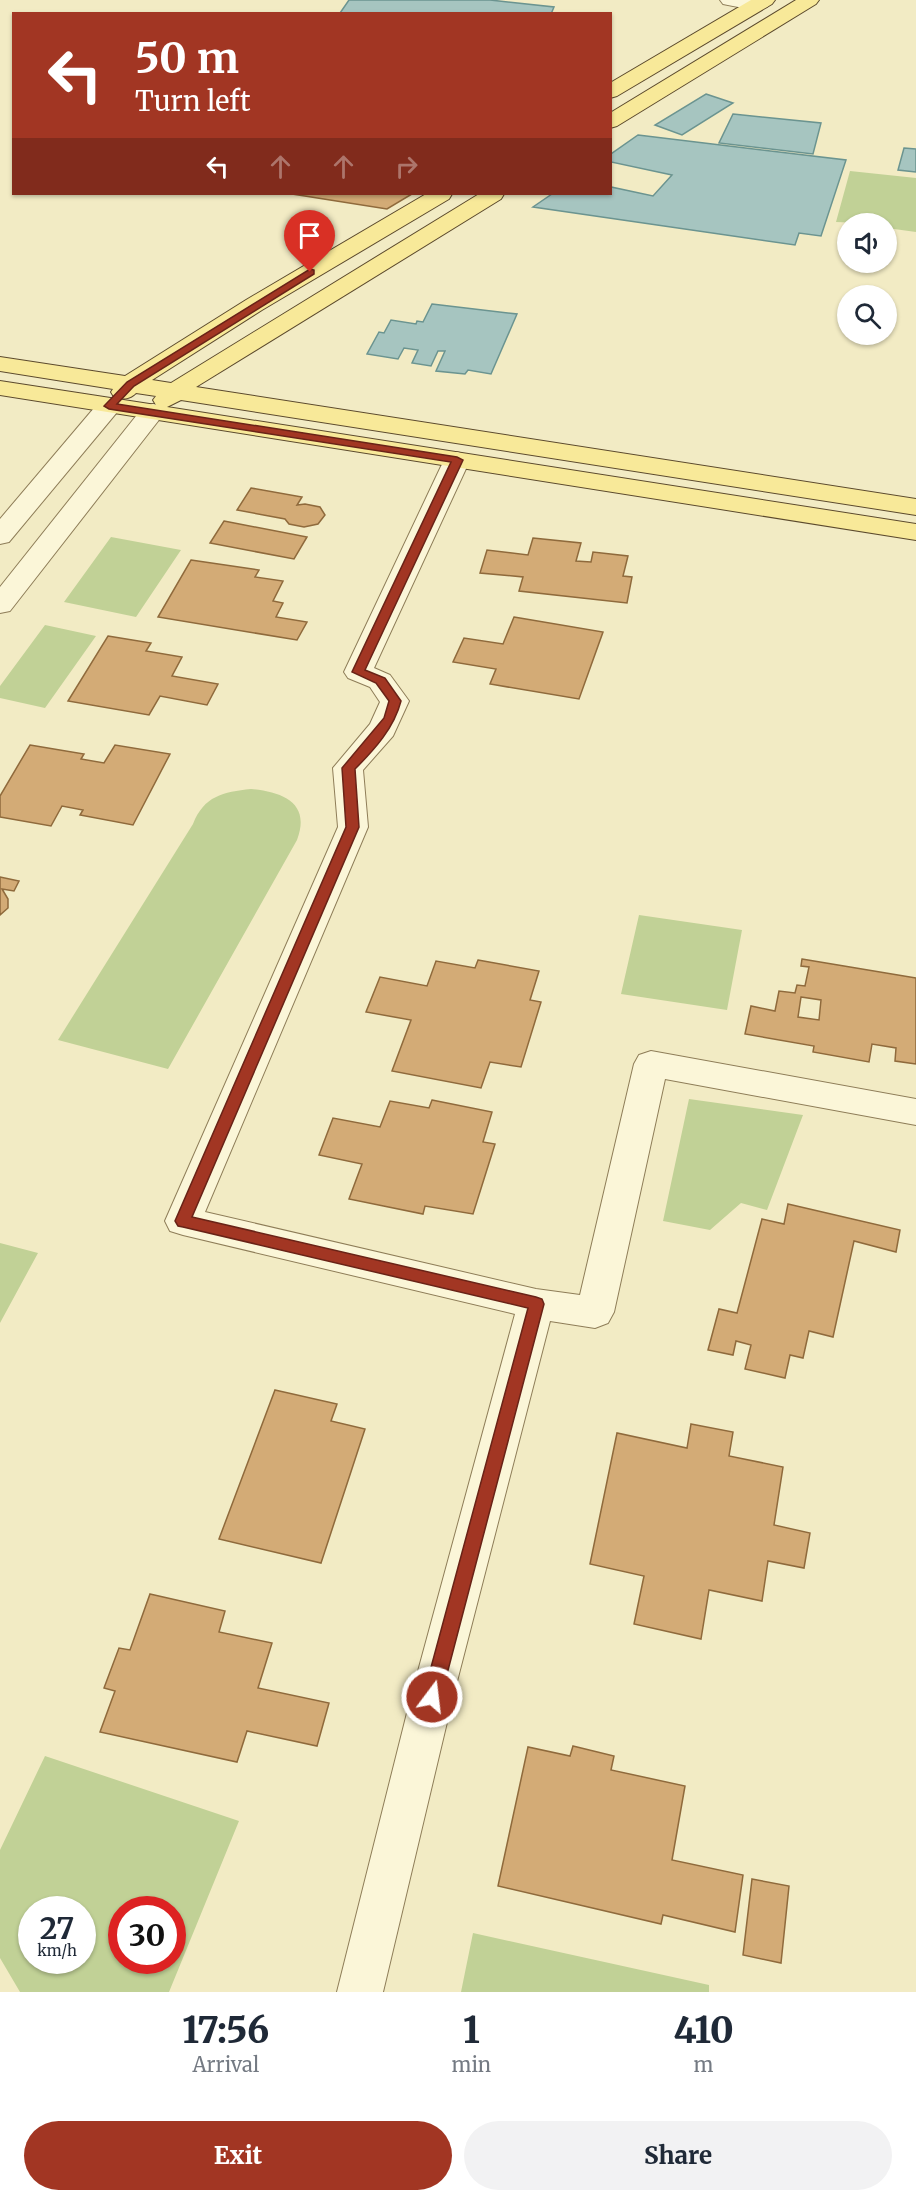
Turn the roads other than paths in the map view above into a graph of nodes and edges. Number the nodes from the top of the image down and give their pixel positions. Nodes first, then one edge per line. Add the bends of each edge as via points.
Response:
1 (730, 0) edge
2 (809, 0) edge
3 (762, 2) edge
4 (612, 91) edge
5 (612, 121) edge
6 (439, 195) edge
7 (491, 195) edge
8 (0, 364) edge
9 (130, 384) junction
10 (0, 388) edge
11 (175, 392) junction
12 (109, 406) junction
13 (153, 411) junction
14 (457, 460) junction
15 (916, 507) edge
16 (916, 532) edge
17 (0, 536) edge
18 (0, 605) edge
19 (916, 1112) edge
20 (536, 1304) junction
21 (360, 1992) edge

1 - 3 street
2 - 5 main road
3 - 4 main road
6 - 9 main road
7 - 11 main road
8 - 9 main road
9 - 11 main road
9 - 12 main road
10 - 12 main road
11 - 13 main road
11 - 15 main road
12 - 13 main road
12 - 17 street
13 - 14 main road
13 - 18 street
14 - 16 main road
14 - 20 street via 358,672 380,681 395,701 390,719 348,768 353,827 183,1221
19 - 20 street via 651,1064 595,1312
20 - 21 street via 432,1697

